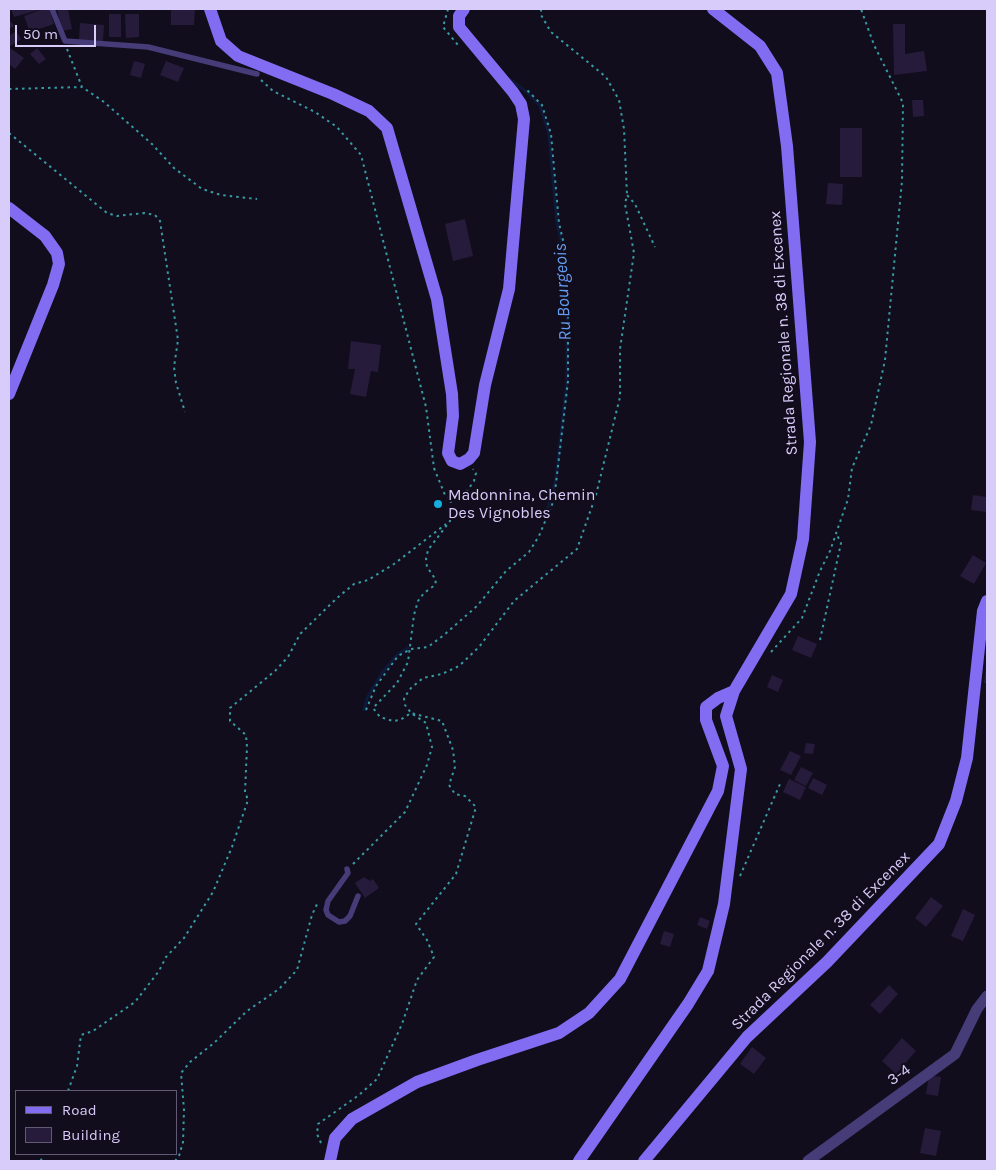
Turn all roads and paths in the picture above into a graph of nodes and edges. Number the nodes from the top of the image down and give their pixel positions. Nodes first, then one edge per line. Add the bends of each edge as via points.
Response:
1 (52, 9) edge
2 (210, 9) edge
3 (464, 9) edge
4 (541, 9) edge
5 (713, 9) edge
6 (861, 9) edge
7 (65, 41) junction
8 (259, 70) junction
9 (82, 87) junction
10 (523, 87) dead end
11 (9, 89) edge
12 (9, 133) edge
13 (627, 195) junction
14 (257, 199) dead end
15 (9, 208) edge
16 (655, 247) dead end
17 (9, 394) edge
18 (185, 412) dead end
19 (460, 464) junction
20 (451, 498) junction
21 (450, 522) junction
22 (836, 534) junction
23 (987, 601) edge
24 (820, 640) dead end
25 (410, 649) junction
26 (769, 654) dead end
27 (734, 691) junction
28 (366, 710) dead end
29 (411, 713) junction
30 (780, 784) dead end
31 (346, 869) joint
32 (740, 877) dead end
33 (321, 896) dead end
34 (358, 896) dead end
35 (987, 996) edge
36 (68, 1090) edge
37 (329, 1160) edge
38 (175, 1161) edge
39 (578, 1161) edge
40 (644, 1161) edge
41 (808, 1161) edge

1 - 7 lane
2 - 8 main road via 221,41
3 - 19 main road via 459,16 459,27 513,92 521,104 524,119 509,289 485,385 474,452
4 - 13 path via 551,32 606,77 619,100 624,129
5 - 27 main road, Strada Regionale n. 38 di Excenex via 760,46 777,73 787,146 810,442 803,539 791,594
6 - 22 path via 874,45 903,103 904,156 884,369 871,425 852,468 848,499
7 - 8 lane via 148,47
7 - 9 path
8 - 19 main road via 333,94 369,111 387,128 437,298 452,394 453,416 448,452 452,461
8 - 20 path via 263,83 337,127 361,156 426,407 434,468 442,490
9 - 11 path
9 - 14 path via 104,102 174,168 202,189 221,195
10 - 25 path via 542,105 551,134 559,223 565,249 568,381 554,500 539,536 528,552 506,571 478,606 428,647
12 - 18 path via 107,213 117,216 144,213 155,215 160,221 178,340 174,367 176,384
13 - 16 path via 635,204
13 - 29 path via 625,204 634,253 621,341 620,398 596,495 577,549 514,601 479,647 459,666 423,678 411,688 404,698
15 - 17 main road via 45,236 57,253 58,264 53,285
19 - 20 path via 473,468 476,473 474,482 467,491
20 - 21 path
21 - 25 path via 428,550 427,567 436,580 418,601
21 - 36 path via 394,564 368,580 354,584 337,598 300,634 288,657 275,671 230,708 230,721 246,735 245,792 248,800 213,892 184,938 136,1002 93,1031 81,1035 77,1066
22 - 24 path via 840,543
22 - 26 path via 802,618
23 - 40 main road, Strada Regionale n. 38 di Excenex via 980,634 967,758 939,844 827,962 747,1037
25 - 28 path via 398,656 384,673
25 - 29 path via 404,672 373,708 380,718 393,721
27 - 37 main road via 706,707 706,720 723,766 718,791 620,979 589,1013 559,1033 417,1082 352,1119 335,1138
27 - 39 main road, Strada Regionale n. 38 di Excenex via 726,716 741,769 724,904 708,971
29 - 31 path via 426,723 430,734 432,747 427,764 405,812
29 - 37 path via 442,721 453,750 455,767 449,785 455,794 465,796 476,807 456,874 416,924 434,957 417,980 402,1024 377,1079 316,1127 316,1134
30 - 32 path
31 - 34 lane via 348,873 328,901 328,915 339,922 345,921
33 - 38 path via 312,915 297,970 279,989 247,1011 181,1073 183,1142
35 - 41 street, 3-4 via 955,1054

